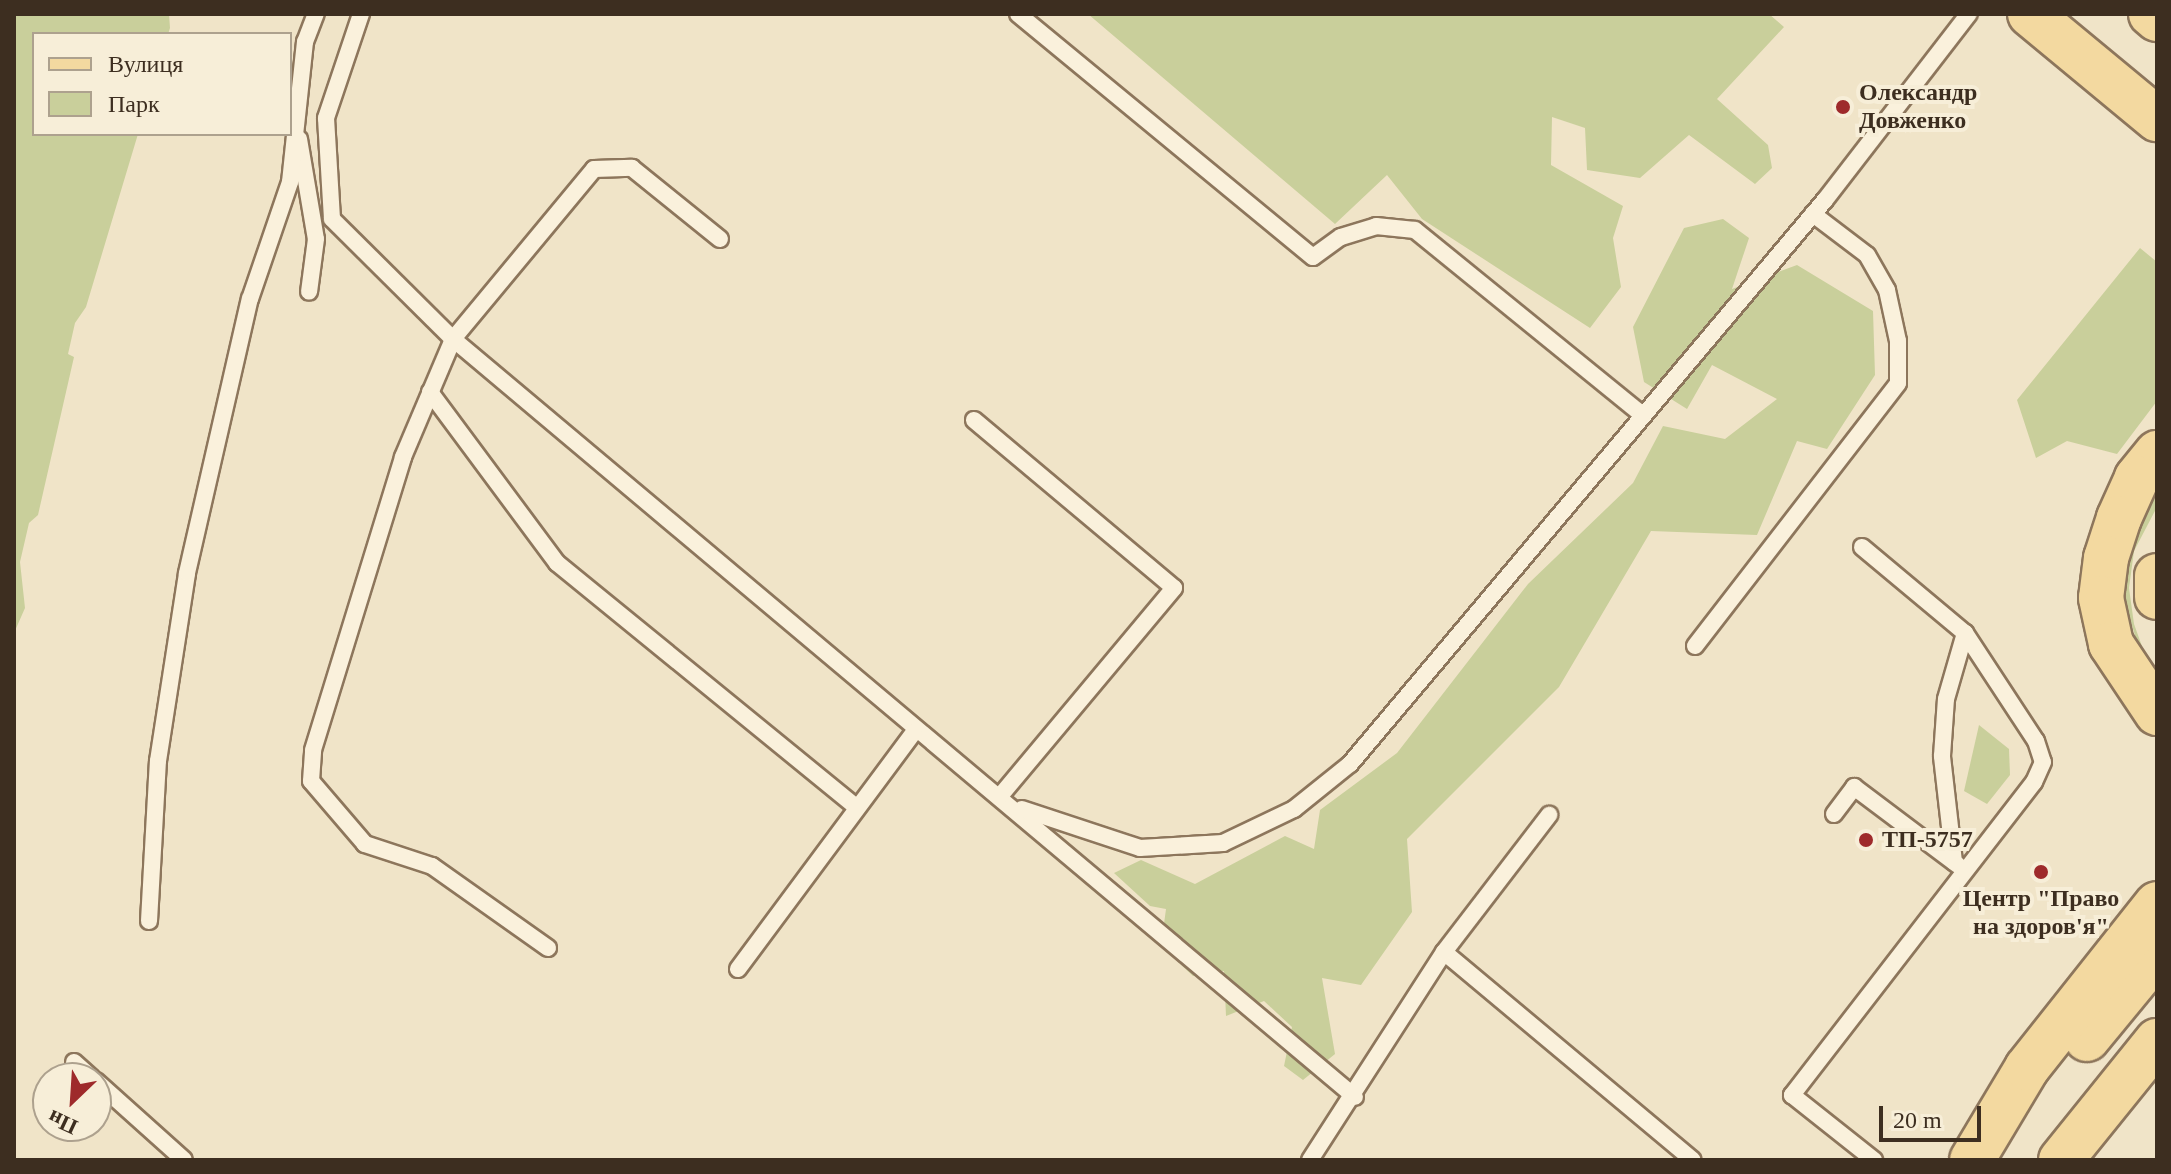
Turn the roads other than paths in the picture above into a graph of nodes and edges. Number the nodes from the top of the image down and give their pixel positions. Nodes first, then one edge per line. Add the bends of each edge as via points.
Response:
1 (316, 14) edge
2 (361, 14) edge
3 (1018, 14) edge
4 (1969, 14) edge
5 (2030, 14) edge
6 (2151, 14) edge
7 (2157, 18) edge
8 (2157, 119) edge
9 (295, 122) junction
10 (1813, 214) junction
11 (720, 239) dead end
12 (309, 292) dead end
13 (453, 339) junction
14 (430, 392) junction
15 (1643, 415) junction
16 (974, 420) dead end
17 (2157, 453) edge
18 (1862, 547) dead end
19 (2157, 576) edge
20 (2157, 597) edge
21 (1965, 633) junction
22 (1695, 646) dead end
23 (2157, 713) edge
24 (914, 732) junction
25 (1000, 796) junction
26 (1015, 807) junction
27 (857, 808) junction
28 (1834, 814) dead end
29 (1549, 815) dead end
30 (1960, 866) junction
31 (2157, 904) edge
32 (149, 921) dead end
33 (548, 948) dead end
34 (1444, 952) junction
35 (2157, 954) edge
36 (738, 969) dead end
37 (2157, 1041) edge
38 (112, 1096) edge
39 (1355, 1097) junction
40 (184, 1160) edge
41 (1310, 1160) edge
42 (1693, 1160) edge
43 (1874, 1160) edge
44 (1972, 1160) edge
45 (1985, 1160) edge
46 (2061, 1160) edge

1 - 9 lane via 305,42
2 - 13 lane via 326,118 332,219
3 - 15 lane via 1313,257 1341,237 1376,226 1415,230
4 - 10 lane
5 - 8 main road
6 - 7 main road
9 - 12 lane via 316,239
9 - 32 lane via 290,182 250,299 187,573 158,761
10 - 15 lane
10 - 22 lane via 1867,255 1887,290 1898,341 1898,383
11 - 13 lane via 632,168 594,169
13 - 14 lane
13 - 24 lane
14 - 27 lane via 557,563
14 - 33 lane via 398,472 313,750 311,781 365,844 432,866
15 - 26 lane via 1350,764 1294,809 1223,843 1140,848
16 - 25 lane via 1174,588
17 - 23 main road via 2137,478 2119,518 2101,598 2111,644
18 - 21 lane
19 - 20 main road
21 - 30 lane via 1946,699 1942,756
21 - 30 lane via 2036,741 2043,762 2034,782
24 - 25 lane
24 - 27 lane
25 - 26 lane
26 - 39 lane
27 - 36 lane
28 - 30 lane via 1854,787
29 - 34 lane
30 - 43 lane via 1792,1095
31 - 44 main road via 2027,1068
34 - 39 lane
34 - 42 lane
35 - 45 main road
37 - 46 main road
38 - 40 lane
39 - 41 lane

